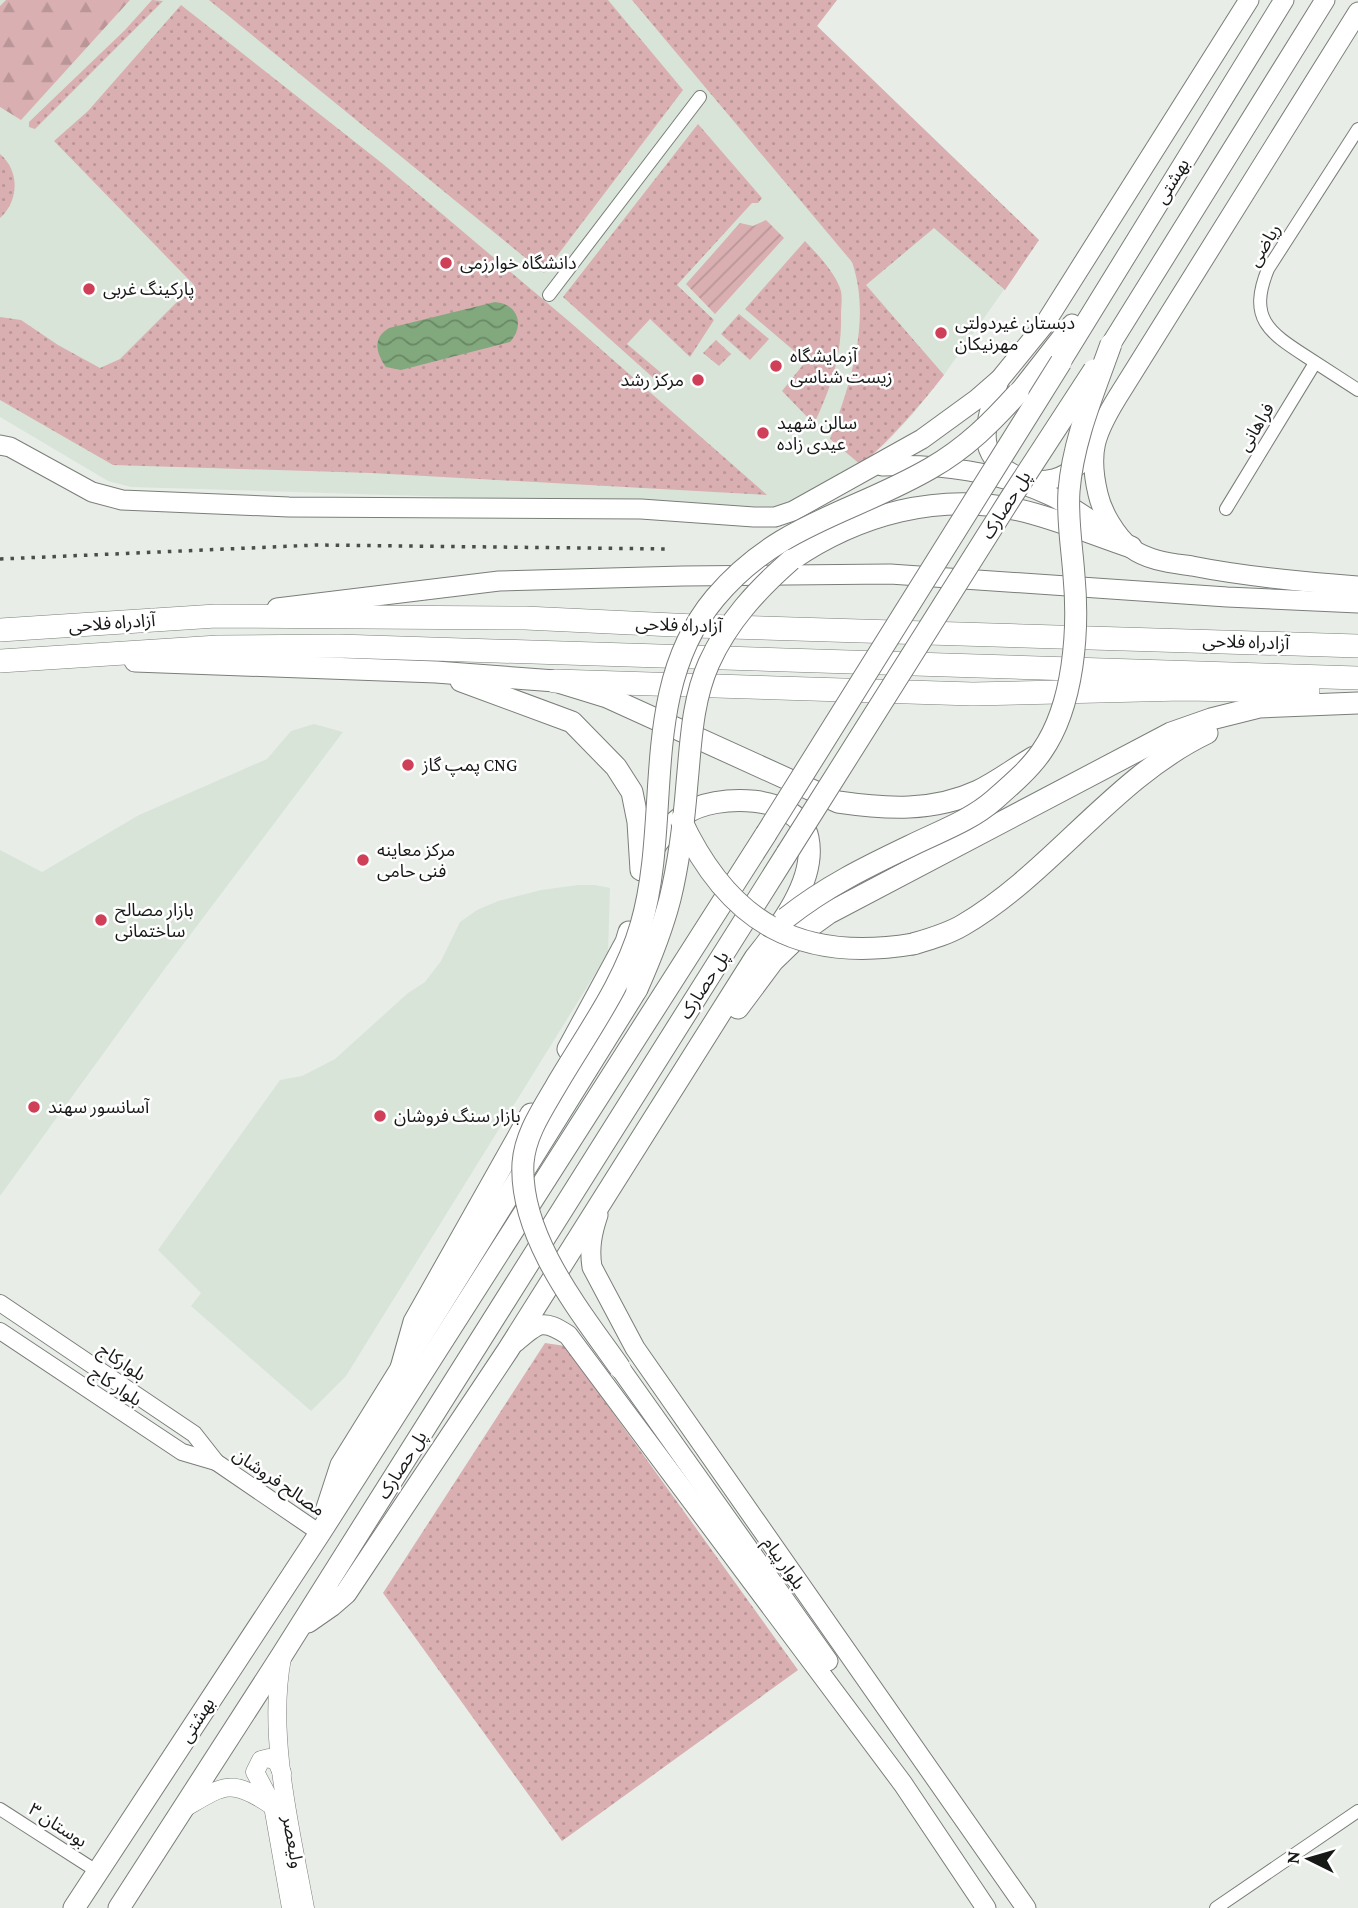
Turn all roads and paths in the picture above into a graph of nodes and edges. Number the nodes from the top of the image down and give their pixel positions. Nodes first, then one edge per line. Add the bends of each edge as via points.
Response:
1 (1249, 0) edge
2 (1284, 0) edge
3 (1325, 0) edge
4 (1358, 12) edge
5 (700, 97) dead end
6 (1358, 130) edge
7 (1114, 275) junction
8 (550, 295) dead end
9 (1111, 344) junction
10 (1061, 362) joint
11 (1315, 363) junction
12 (1000, 379) junction
13 (1358, 390) edge
14 (1018, 393) joint
15 (0, 445) edge
16 (1092, 454) junction
17 (875, 467) junction
18 (1226, 509) dead end
19 (1131, 547) junction
20 (1358, 586) edge
21 (1358, 603) edge
22 (215, 616) junction
23 (0, 631) edge
24 (1358, 646) edge
25 (45, 658) junction
26 (0, 661) edge
27 (436, 672) junction
28 (1358, 678) edge
29 (555, 681) junction
30 (1358, 691) edge
31 (1358, 703) edge
32 (1259, 707) junction
33 (1042, 752) junction
34 (662, 754) junction
35 (642, 868) junction
36 (786, 918) junction
37 (709, 1031) junction
38 (603, 1201) junction
39 (607, 1298) junction
40 (0, 1303) edge
41 (0, 1331) edge
42 (568, 1335) junction
43 (635, 1348) junction
44 (508, 1350) junction
45 (401, 1368) junction
46 (620, 1368) joint
47 (596, 1370) junction
48 (216, 1462) junction
49 (320, 1533) junction
50 (300, 1627) junction
51 (282, 1655) junction
52 (283, 1776) junction
53 (903, 1784) junction
54 (273, 1806) junction
55 (0, 1809) edge
56 (183, 1809) junction
57 (1358, 1811) edge
58 (98, 1872) junction
59 (74, 1908) edge
60 (119, 1908) edge
61 (291, 1908) edge
62 (304, 1908) edge
63 (986, 1908) edge
64 (1026, 1908) edge
65 (1216, 1908) edge

1 - 12 main road via 1044,325
2 - 7 main road, بهشتى
3 - 9 main road, بهشتى
4 - 16 main road via 1111,408
5 - 8 street
6 - 11 street, ریاضی via 1261,286 1260,304 1275,336
7 - 10 main road, بهشتى
7 - 14 main road
9 - 33 highway, bridge via 1073,456 1068,516 1076,613 1073,653 1066,695
9 - 50 highway, پل حصارک, bridge
10 - 49 highway, پل حصارک, bridge
11 - 13 street, ریاضی
11 - 18 street, فراهانی
12 - 16 main road via 987,444 1006,472 1032,480 1055,479
12 - 17 main road via 937,429
14 - 34 highway, bridge via 956,453 794,533 739,573 714,600 688,642 672,686
15 - 17 main road via 92,492 122,500 289,507 641,509 775,517 793,512
16 - 19 main road via 1102,512
17 - 19 main road via 924,466 1004,478 1053,497
19 - 20 main road via 1153,559 1233,574
19 - 45 highway, bridge via 1019,510 929,504 896,510 817,544 791,560 753,596 718,645 705,674 692,727 670,898 637,989
21 - 22 main road via 890,574 697,575 499,581
22 - 23 highway, آزادراه فلاحی
22 - 24 highway, آزادراه فلاحی via 525,618
25 - 26 highway, آزادراه فلاحی
25 - 27 highway
25 - 28 highway, آزادراه فلاحی via 218,647 338,646
27 - 29 highway
27 - 35 highway via 572,722 616,767 632,792
29 - 30 highway via 973,694
29 - 33 highway via 629,706 838,802 899,809 938,803 977,791
31 - 32 highway
32 - 34 highway, bridge via 1176,748 1144,771 1004,897 961,926 913,944 880,950 831,948 793,938 741,905 690,840 671,793
32 - 37 highway via 1171,733 829,913 773,961 738,1008
33 - 36 highway, bridge via 982,810 853,873
34 - 46 highway, bridge via 649,893 634,946 612,993 532,1128 523,1161 528,1205 545,1251 564,1288
35 - 36 highway via 661,837 686,814 709,803 733,800 775,806 799,822 808,836 805,874
35 - 45 highway via 626,942 414,1322
36 - 37 highway
37 - 38 highway
38 - 39 main road, بلوار پیام via 590,1252
38 - 44 highway
39 - 42 main road via 606,1314 598,1328
39 - 43 main road, بلوار پیام
40 - 48 street, بلوارکاج via 194,1434
41 - 48 street, بلوار کاج via 182,1452
42 - 44 main road via 546,1323 536,1325
42 - 47 main road, بلوار پیام
43 - 47 main road via 621,1341 606,1343 596,1355
43 - 64 main road, بلوار پیام
44 - 50 highway via 346,1593
45 - 49 highway via 341,1465
46 - 53 main road via 867,1716
47 - 53 main road, بلوار پیام
48 - 49 street, مصالح فروشان
49 - 58 highway, بهشتی
50 - 51 highway, بهشتی
51 - 52 main road, ولیعصر via 277,1699
51 - 56 highway, بهشتی
52 - 54 main road, ولیعصر via 274,1759 261,1760 256,1767 256,1776
52 - 62 main road, ولیعصر
53 - 63 main road, بلوار پیام
54 - 56 main road via 243,1788 232,1787 214,1791
54 - 61 main road, ولیعصر
55 - 58 street, بوستان ۳
56 - 60 highway, بهشتی
57 - 65 street
58 - 59 highway, بهشتی

